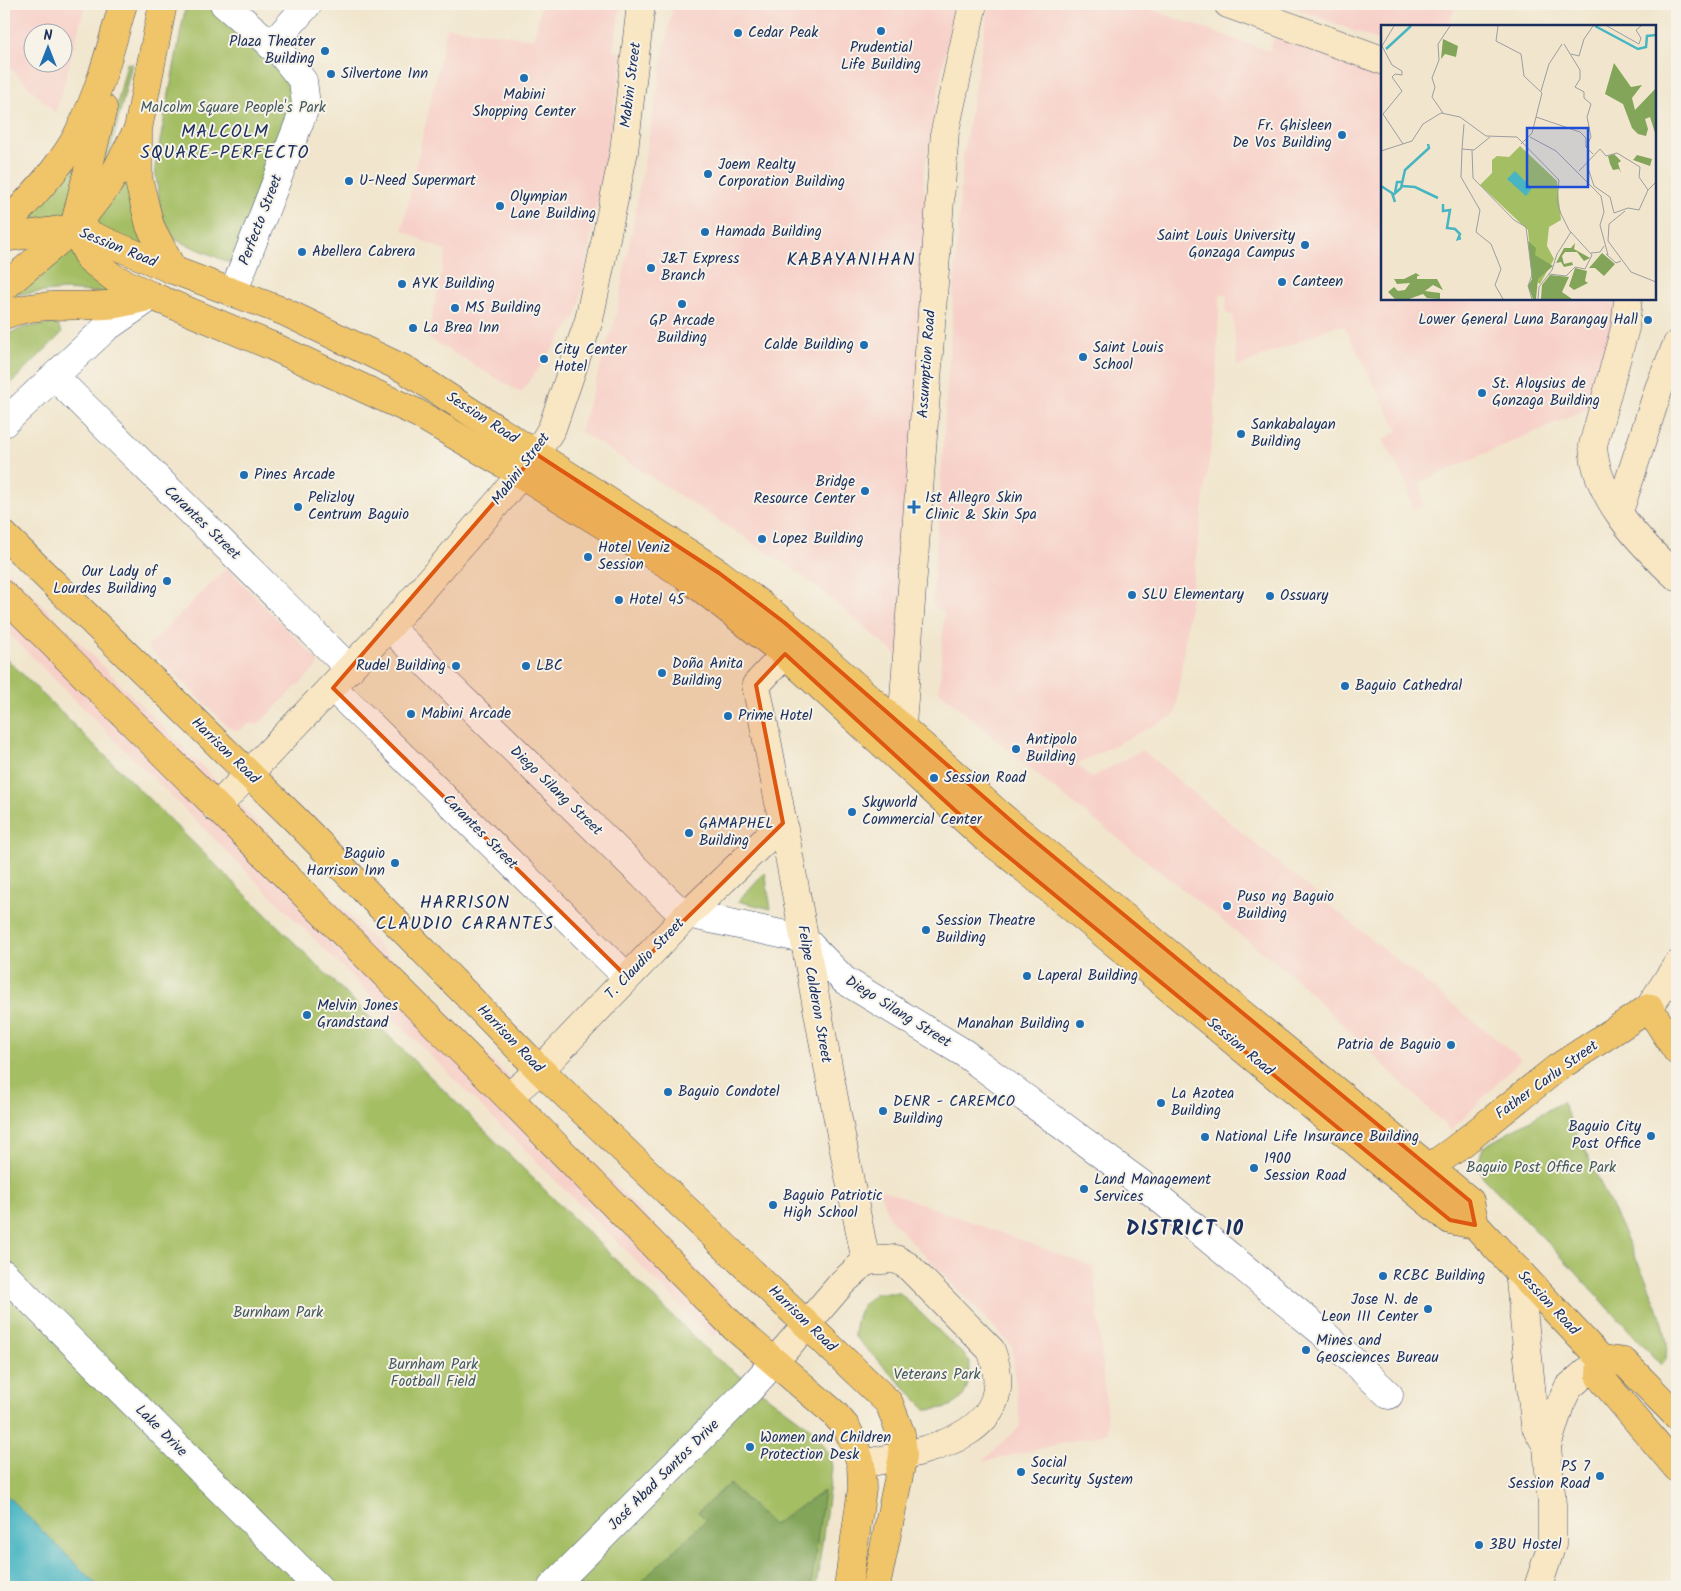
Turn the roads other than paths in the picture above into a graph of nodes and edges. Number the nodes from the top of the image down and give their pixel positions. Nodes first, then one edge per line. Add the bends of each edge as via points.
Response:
1 (123, 4) edge
2 (163, 4) edge
3 (224, 4) edge
4 (308, 4) edge
5 (641, 4) edge
6 (973, 4) edge
7 (1228, 4) edge
8 (272, 46) junction
9 (1381, 60) edge
10 (106, 63) junction
11 (138, 130) junction
12 (4, 227) edge
13 (74, 228) junction
14 (4, 238) edge
15 (172, 270) junction
16 (4, 287) edge
17 (233, 293) junction
18 (152, 296) junction
19 (1628, 300) edge
20 (4, 315) edge
21 (1677, 344) edge
22 (55, 377) junction
23 (4, 423) edge
24 (529, 464) junction
25 (1619, 512) junction
26 (4, 535) edge
27 (1677, 577) edge
28 (4, 595) edge
29 (389, 627) junction
30 (785, 654) junction
31 (341, 679) junction
32 (902, 726) junction
33 (249, 774) junction
34 (216, 808) junction
35 (783, 823) junction
36 (688, 914) junction
37 (804, 939) junction
38 (1677, 965) edge
39 (627, 977) junction
40 (1649, 1008) junction
41 (1677, 1051) edge
42 (540, 1070) junction
43 (508, 1097) junction
44 (1430, 1167) junction
45 (1475, 1225) junction
46 (866, 1261) junction
47 (1519, 1271) junction
48 (4, 1274) edge
49 (808, 1324) junction
50 (1601, 1359) junction
51 (775, 1360) junction
52 (1389, 1395) dead end
53 (1677, 1416) edge
54 (1547, 1446) junction
55 (903, 1456) junction
56 (861, 1464) junction
57 (1677, 1468) edge
58 (318, 1587) edge
59 (552, 1587) edge
60 (848, 1587) edge
61 (876, 1587) edge
62 (1538, 1587) edge

1 - 10 main road
2 - 11 main road
3 - 8 street, Perfecto Street
4 - 8 street
5 - 24 street, Mabini Street via 624,152 589,320 552,428
6 - 32 street, Assumption Road via 944,131
7 - 9 street
8 - 17 street, Perfecto Street via 303,81 306,105
10 - 12 main road via 78,134 58,164
10 - 13 main road via 103,110
11 - 13 main road via 110,182
11 - 15 main road via 138,178 145,207 150,226
13 - 14 main road
13 - 15 main road, Session Road
13 - 16 main road
13 - 18 main road, Session Road via 90,258 114,278
15 - 17 main road, Session Road
17 - 24 main road, Session Road via 285,312 406,370
18 - 20 main road via 108,305 64,305 17,310
18 - 22 street via 106,328
18 - 24 main road, Session Road via 264,342
19 - 25 street via 1625,328 1593,445 1596,469
21 - 25 street via 1659,388
22 - 23 street
22 - 31 street, Carantes Street
24 - 29 street, Mabini Street
24 - 30 main road, Session Road via 683,574
24 - 32 main road, Session Road via 719,573 785,622
25 - 27 street via 1634,536
26 - 33 main road, Harrison Road
28 - 34 main road
29 - 31 street, Mabini Street
29 - 36 street, Diego Silang Street via 674,906
30 - 35 street, Felipe Calderon Street via 756,685
30 - 45 main road, Session Road via 983,836 1450,1220
31 - 33 street, Mabini Street
31 - 39 street, Carantes Street
32 - 44 main road, Session Road via 1000,815
33 - 34 street, Mabini Street
33 - 42 main road, Harrison Road
34 - 43 main road
35 - 36 street, T. Claudio Street
35 - 37 street, Felipe Calderon Street
36 - 37 street, Diego Silang Street
36 - 39 street, T. Claudio Street
37 - 46 street, Felipe Calderon Street
37 - 52 street, Diego Silang Street via 844,980 964,1053 1147,1188 1322,1332
38 - 40 street, Father Carlu Street
39 - 42 street, T. Claudio Street
40 - 41 main road
40 - 44 main road, Father Carlu Street via 1557,1068
42 - 43 street, T. Claudio Street
42 - 49 main road, Harrison Road
43 - 51 main road via 735,1328
44 - 45 main road, Session Road via 1470,1201
45 - 47 main road, Session Road
46 - 49 street via 842,1283
46 - 55 street via 896,1259 908,1266 991,1350 997,1364 997,1393 983,1418 955,1441
47 - 50 main road, Session Road
47 - 54 street via 1536,1425
48 - 58 street, Lake Drive
49 - 51 street
49 - 55 main road, Harrison Road via 889,1403 901,1434
50 - 53 main road via 1624,1362
50 - 54 street via 1568,1388
50 - 57 main road via 1600,1377
51 - 56 main road via 846,1426
51 - 59 street, José Abad Santos Drive
54 - 62 street via 1552,1544
55 - 56 street
55 - 61 main road, Harrison Road
56 - 60 main road via 862,1489

